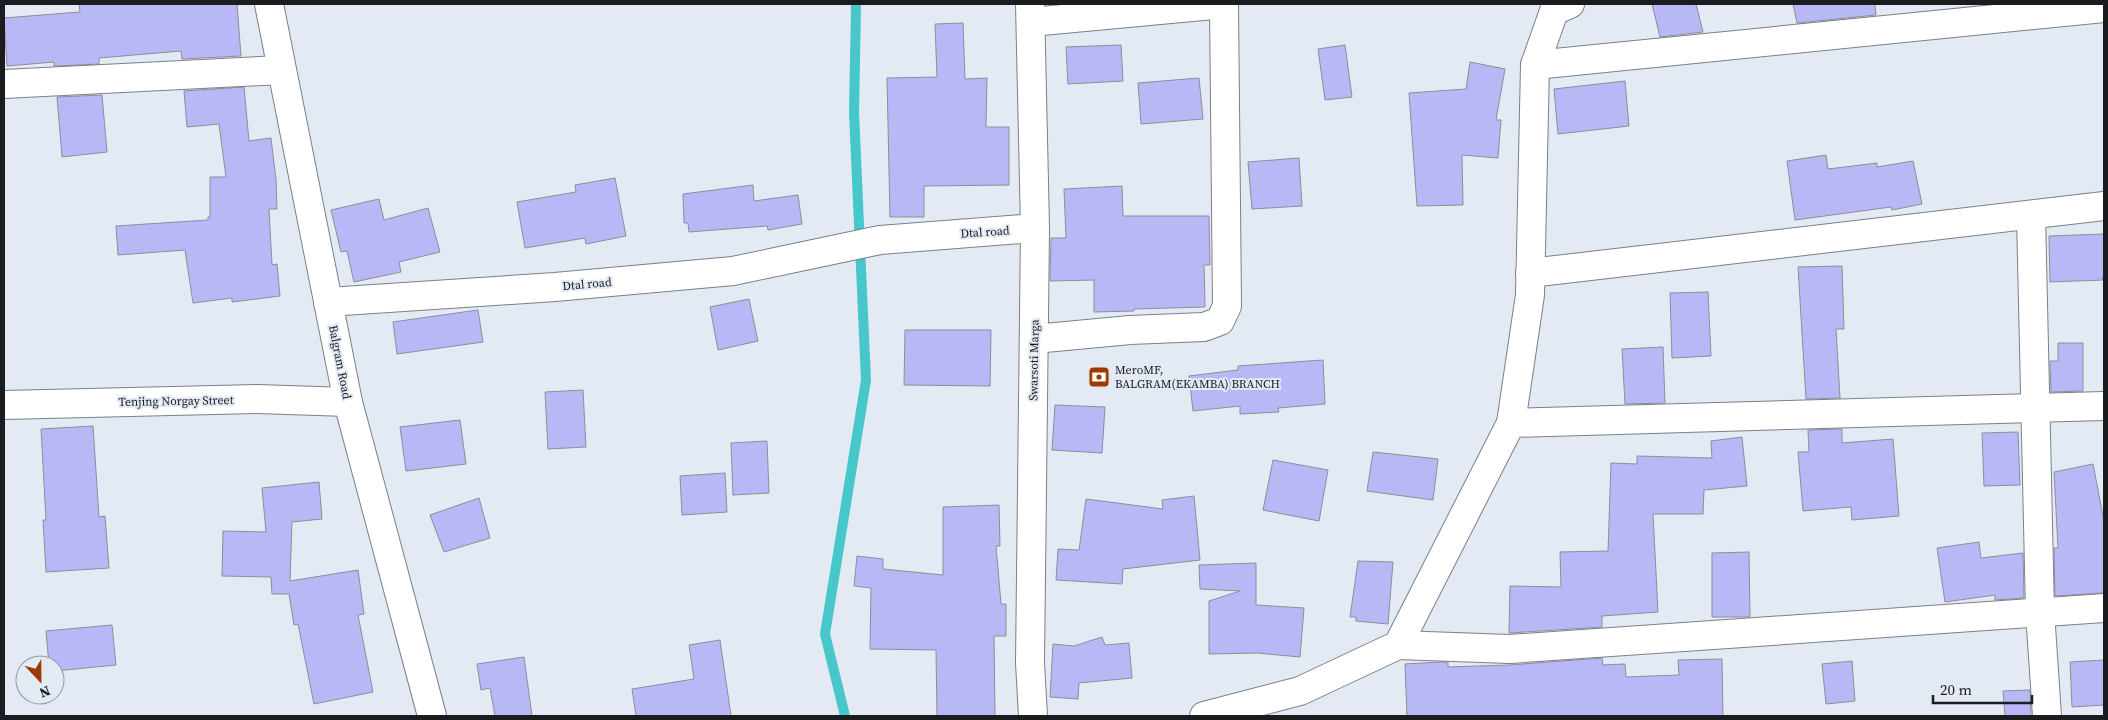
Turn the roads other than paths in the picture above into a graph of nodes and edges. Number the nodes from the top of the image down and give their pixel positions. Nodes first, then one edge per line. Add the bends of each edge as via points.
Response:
1 (269, 4) edge
2 (1224, 4) edge
3 (1557, 6) edge
4 (2104, 8) edge
5 (1031, 13) edge
6 (1535, 65) junction
7 (281, 70) junction
8 (4, 84) edge
9 (2104, 206) edge
10 (2031, 215) junction
11 (1035, 228) junction
12 (1530, 273) junction
13 (328, 302) junction
14 (1034, 339) junction
15 (348, 402) junction
16 (4, 405) edge
17 (2104, 406) edge
18 (2036, 408) junction
19 (1511, 423) junction
20 (2104, 608) edge
21 (2040, 612) junction
22 (1398, 645) junction
23 (432, 716) edge
24 (1033, 716) edge
25 (1204, 716) edge
26 (2047, 716) edge

1 - 7 street, Balgram Road
2 - 5 street
2 - 14 street via 1227,306 1220,321 1204,328 1130,330
3 - 6 street
4 - 6 street
5 - 11 street, Swarsoti Marga
6 - 12 street
7 - 8 street
7 - 13 street, Balgram Road
9 - 10 street
10 - 12 street
10 - 18 street
11 - 13 street, Dtal road via 875,241 733,271
11 - 14 street, Swarsoti Marga
12 - 19 street via 1530,296
13 - 15 street, Balgram Road
14 - 24 street, Swarsoti Marga via 1030,663
15 - 16 street, Tenjing Norgay Street via 257,399
15 - 23 street, Balgram Road
17 - 18 street
18 - 19 street
18 - 21 street
19 - 22 street
20 - 21 street
21 - 22 street via 1510,649
21 - 26 street
22 - 25 street via 1300,691

